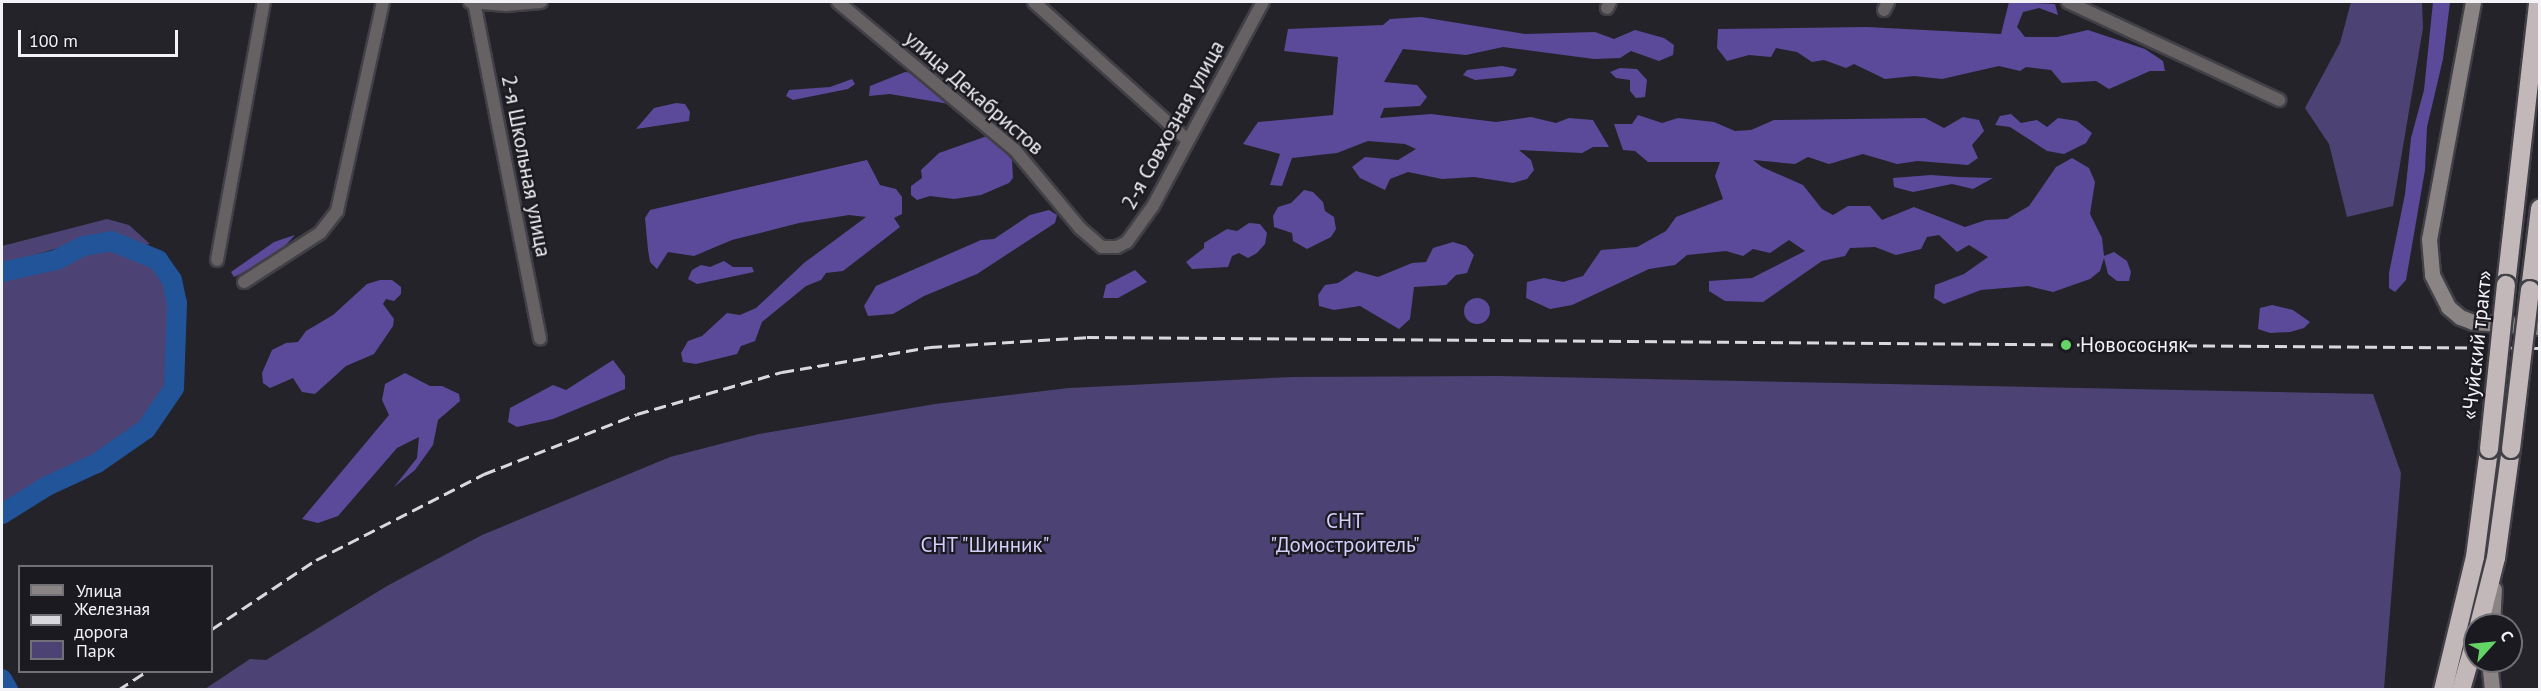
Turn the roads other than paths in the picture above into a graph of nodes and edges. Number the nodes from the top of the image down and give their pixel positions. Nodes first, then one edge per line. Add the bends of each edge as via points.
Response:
1 (264, 2) edge
2 (384, 2) edge
3 (473, 2) edge
4 (541, 2) edge
5 (838, 2) edge
6 (1034, 2) edge
7 (1263, 2) edge
8 (2068, 2) edge
9 (2473, 2) edge
10 (2538, 2) edge
11 (2280, 100) dead end
12 (1187, 140) junction
13 (2540, 209) edge
14 (1102, 247) joint
15 (217, 260) dead end
16 (244, 282) dead end
17 (2540, 327) edge
18 (540, 339) dead end
19 (2496, 558) junction
20 (2482, 613) edge
21 (2493, 613) edge
22 (2466, 673) edge
23 (2490, 673) edge
24 (2443, 690) edge
25 (2461, 690) edge
26 (2492, 690) edge

1 - 15 street
2 - 16 street via 338,211 320,233
3 - 4 street
3 - 18 street, 2-я Школьная улица
5 - 14 street, улица Декабристов via 1015,150 1080,228
6 - 12 street
7 - 12 street, 2-я Совхозная улица
8 - 11 street
9 - 17 street via 2429,239 2432,275 2448,307 2460,317 2473,322
10 - 24 highway, «Чуйский тракт», bridge via 2475,557
12 - 14 street, 2-я Совхозная улица via 1137,231 1117,247
13 - 19 highway, bridge
19 - 20 highway
19 - 21 street
22 - 25 highway
23 - 26 street

